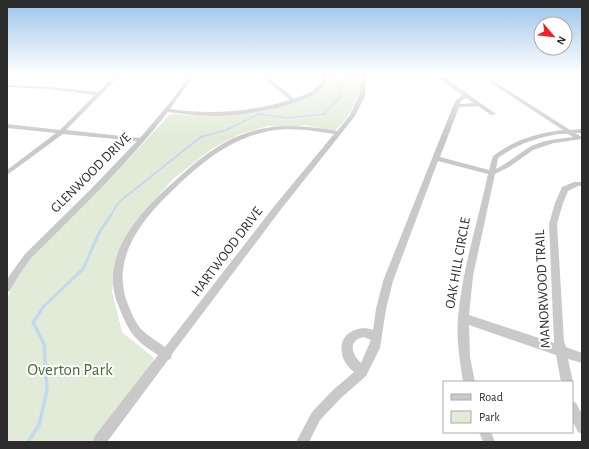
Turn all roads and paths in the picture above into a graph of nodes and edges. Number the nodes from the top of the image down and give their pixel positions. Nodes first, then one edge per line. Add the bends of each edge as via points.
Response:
1 (97, 96) edge
2 (178, 96) edge
3 (288, 96) edge
4 (303, 96) edge
5 (361, 96) edge
6 (466, 96) joint
7 (513, 96) edge
8 (293, 100) junction
9 (478, 104) junction
10 (456, 106) junction
11 (168, 110) junction
12 (493, 114) dead end
13 (7, 126) edge
14 (582, 131) edge
15 (61, 132) junction
16 (569, 132) junction
17 (339, 133) junction
18 (580, 138) edge
19 (142, 140) junction
20 (436, 158) junction
21 (7, 173) edge
22 (492, 173) junction
23 (582, 184) edge
24 (7, 288) edge
25 (464, 318) junction
26 (377, 337) junction
27 (561, 350) junction
28 (167, 355) junction
29 (582, 358) edge
30 (362, 372) junction
31 (469, 381) edge
32 (567, 381) edge
33 (573, 409) edge
34 (582, 428) edge
35 (100, 442) edge
36 (302, 442) edge

1 - 15 street
2 - 11 street, GLENWOOD DRIVE
3 - 8 street
4 - 8 street
5 - 17 street, HARTWOOD DRIVE via 359,104
6 - 9 street
6 - 10 street via 459,100
7 - 16 street
8 - 11 street via 268,107 218,114
9 - 10 street
9 - 12 street
10 - 20 street
11 - 19 street, GLENWOOD DRIVE
13 - 15 street
14 - 16 street, OAK HILL CIRCLE
15 - 19 street
15 - 21 street
16 - 18 street
16 - 22 street, OAK HILL CIRCLE via 516,142 495,157
17 - 28 street, HARTWOOD DRIVE via 279,206
17 - 28 street via 289,127 256,132 236,139 185,174 135,227 119,266 119,294 129,320 138,333
18 - 22 street via 553,141 532,149
19 - 24 street, GLENWOOD DRIVE via 28,256
20 - 22 street
20 - 26 street via 388,282
22 - 25 street, OAK HILL CIRCLE via 468,276
23 - 27 street, MANORWOOD TRAIL via 565,189 553,224 558,341
25 - 27 street
25 - 31 street, OAK HILL CIRCLE via 464,350
26 - 30 street
26 - 30 street via 360,332 352,336 347,343 351,361
27 - 29 street
27 - 32 street, MANORWOOD TRAIL
28 - 35 street, HARTWOOD DRIVE
30 - 36 street via 316,416
33 - 34 street

